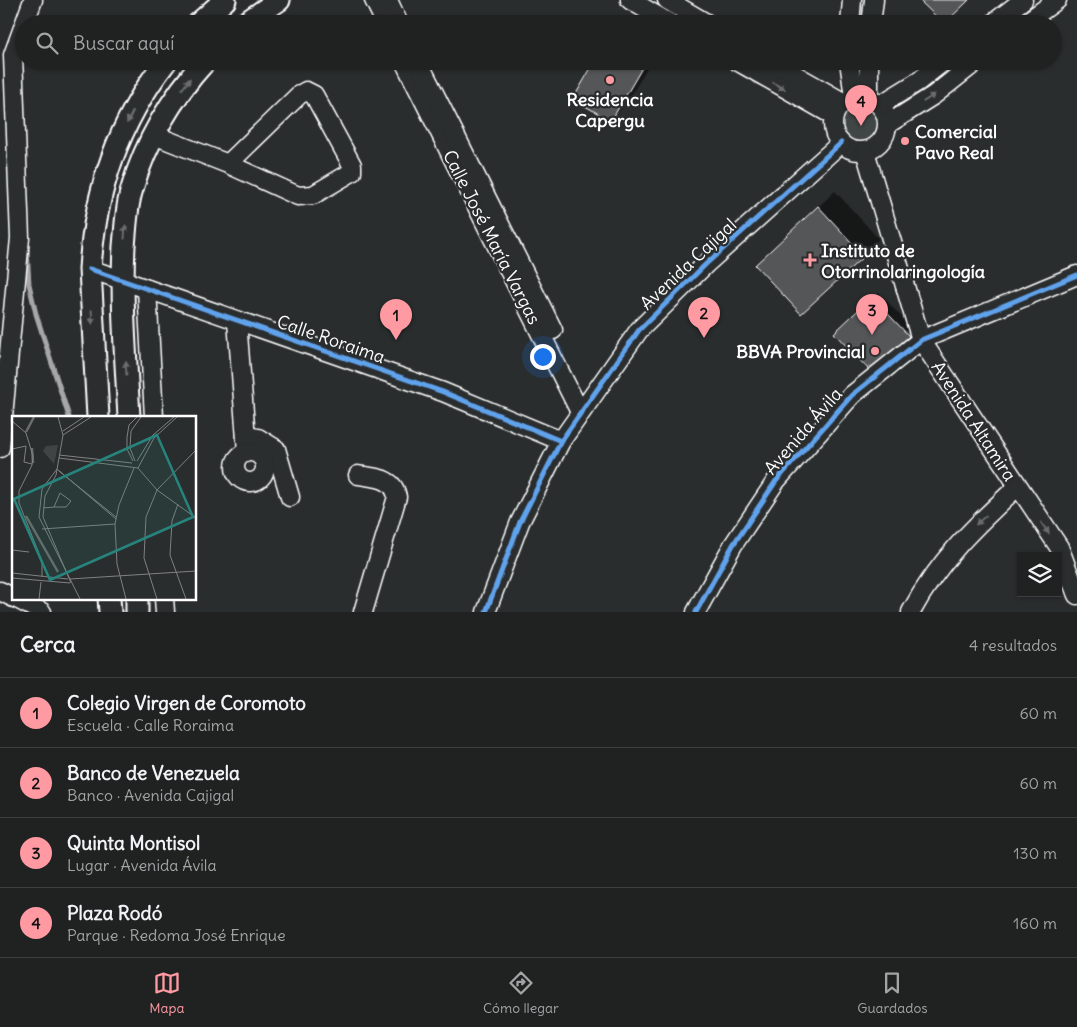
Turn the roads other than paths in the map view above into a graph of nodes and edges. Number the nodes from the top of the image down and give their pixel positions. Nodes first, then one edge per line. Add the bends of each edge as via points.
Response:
1 (33, 0) edge
2 (225, 0) edge
3 (279, 0) edge
4 (374, 0) edge
5 (388, 0) edge
6 (630, 0) edge
7 (668, 0) edge
8 (852, 0) edge
9 (874, 0) edge
10 (1023, 0) edge
11 (1057, 0) edge
12 (28, 15) edge
13 (208, 15) edge
14 (257, 15) edge
15 (382, 15) edge
16 (396, 15) edge
17 (656, 15) edge
18 (693, 15) edge
19 (851, 15) edge
20 (872, 15) edge
21 (1004, 15) edge
22 (1036, 15) edge
23 (15, 50) edge
24 (160, 70) edge
25 (198, 70) edge
26 (409, 70) edge
27 (422, 70) edge
28 (762, 70) edge
29 (789, 70) edge
30 (850, 70) edge
31 (865, 70) edge
32 (933, 70) edge
33 (966, 70) edge
34 (856, 104) junction
35 (888, 124) junction
36 (154, 135) junction
37 (841, 144) junction
38 (866, 151) junction
39 (228, 164) junction
40 (468, 175) junction
41 (90, 269) junction
42 (1077, 275) edge
43 (122, 280) junction
44 (147, 289) junction
45 (237, 321) junction
46 (921, 340) junction
47 (584, 406) junction
48 (98, 416) edge
49 (129, 416) edge
50 (154, 416) edge
51 (561, 441) junction
52 (0, 448) edge
53 (358, 475) dead end
54 (1017, 488) junction
55 (290, 497) dead end
56 (0, 591) edge
57 (1077, 595) edge
58 (12, 597) edge
59 (18, 600) edge
60 (42, 612) edge
61 (363, 612) edge
62 (486, 612) edge
63 (696, 612) edge
64 (910, 612) edge

1 - 12 street
2 - 13 main road
3 - 14 main road
4 - 15 street
5 - 16 street
6 - 17 street
7 - 18 street
8 - 19 street
9 - 20 street
10 - 21 street
11 - 22 street
23 - 52 street via 20,238
24 -> 41 main road via 115,146 102,183
36 -> 25 main road
26 - 40 street, Calle José María Vargas
27 - 40 street, Calle José María Vargas
28 -> 34 street
29 - 34 street
30 - 34 street
31 - 34 street
32 - 34 street via 919,81
35 -> 33 street
34 - 35 street
34 - 37 street via 834,131
35 - 38 street via 883,140
36 - 39 street
43 -> 36 main road via 131,190
37 - 38 street
37 - 47 street, Avenida Cajigal via 706,264 639,330
38 - 46 street, Avenida Altamira
39 - 39 street via 306,91 314,95 352,165 352,172 313,195 298,196
40 - 47 street, Calle José María Vargas
41 - 43 street, Calle Roraima
41 -> 48 main road
42 - 46 street, Avenida Ávila
43 - 44 street, Calle Roraima
49 -> 43 main road
44 - 45 street, Calle Roraima
44 - 50 street
45 - 51 street, Calle Roraima via 443,392
45 - 55 street via 246,444 258,438 276,449
46 - 54 street, Avenida Altamira
46 - 63 street, Avenida Ávila via 852,395 776,481 733,545
47 - 51 street, Avenida Cajigal
51 - 62 street, Avenida Cajigal via 520,522
53 - 61 street via 386,480 392,484 397,497
54 -> 57 street, Avenida Altamira via 1058,547
54 -> 64 street via 973,527 928,581
56 - 58 street
59 - 60 street

